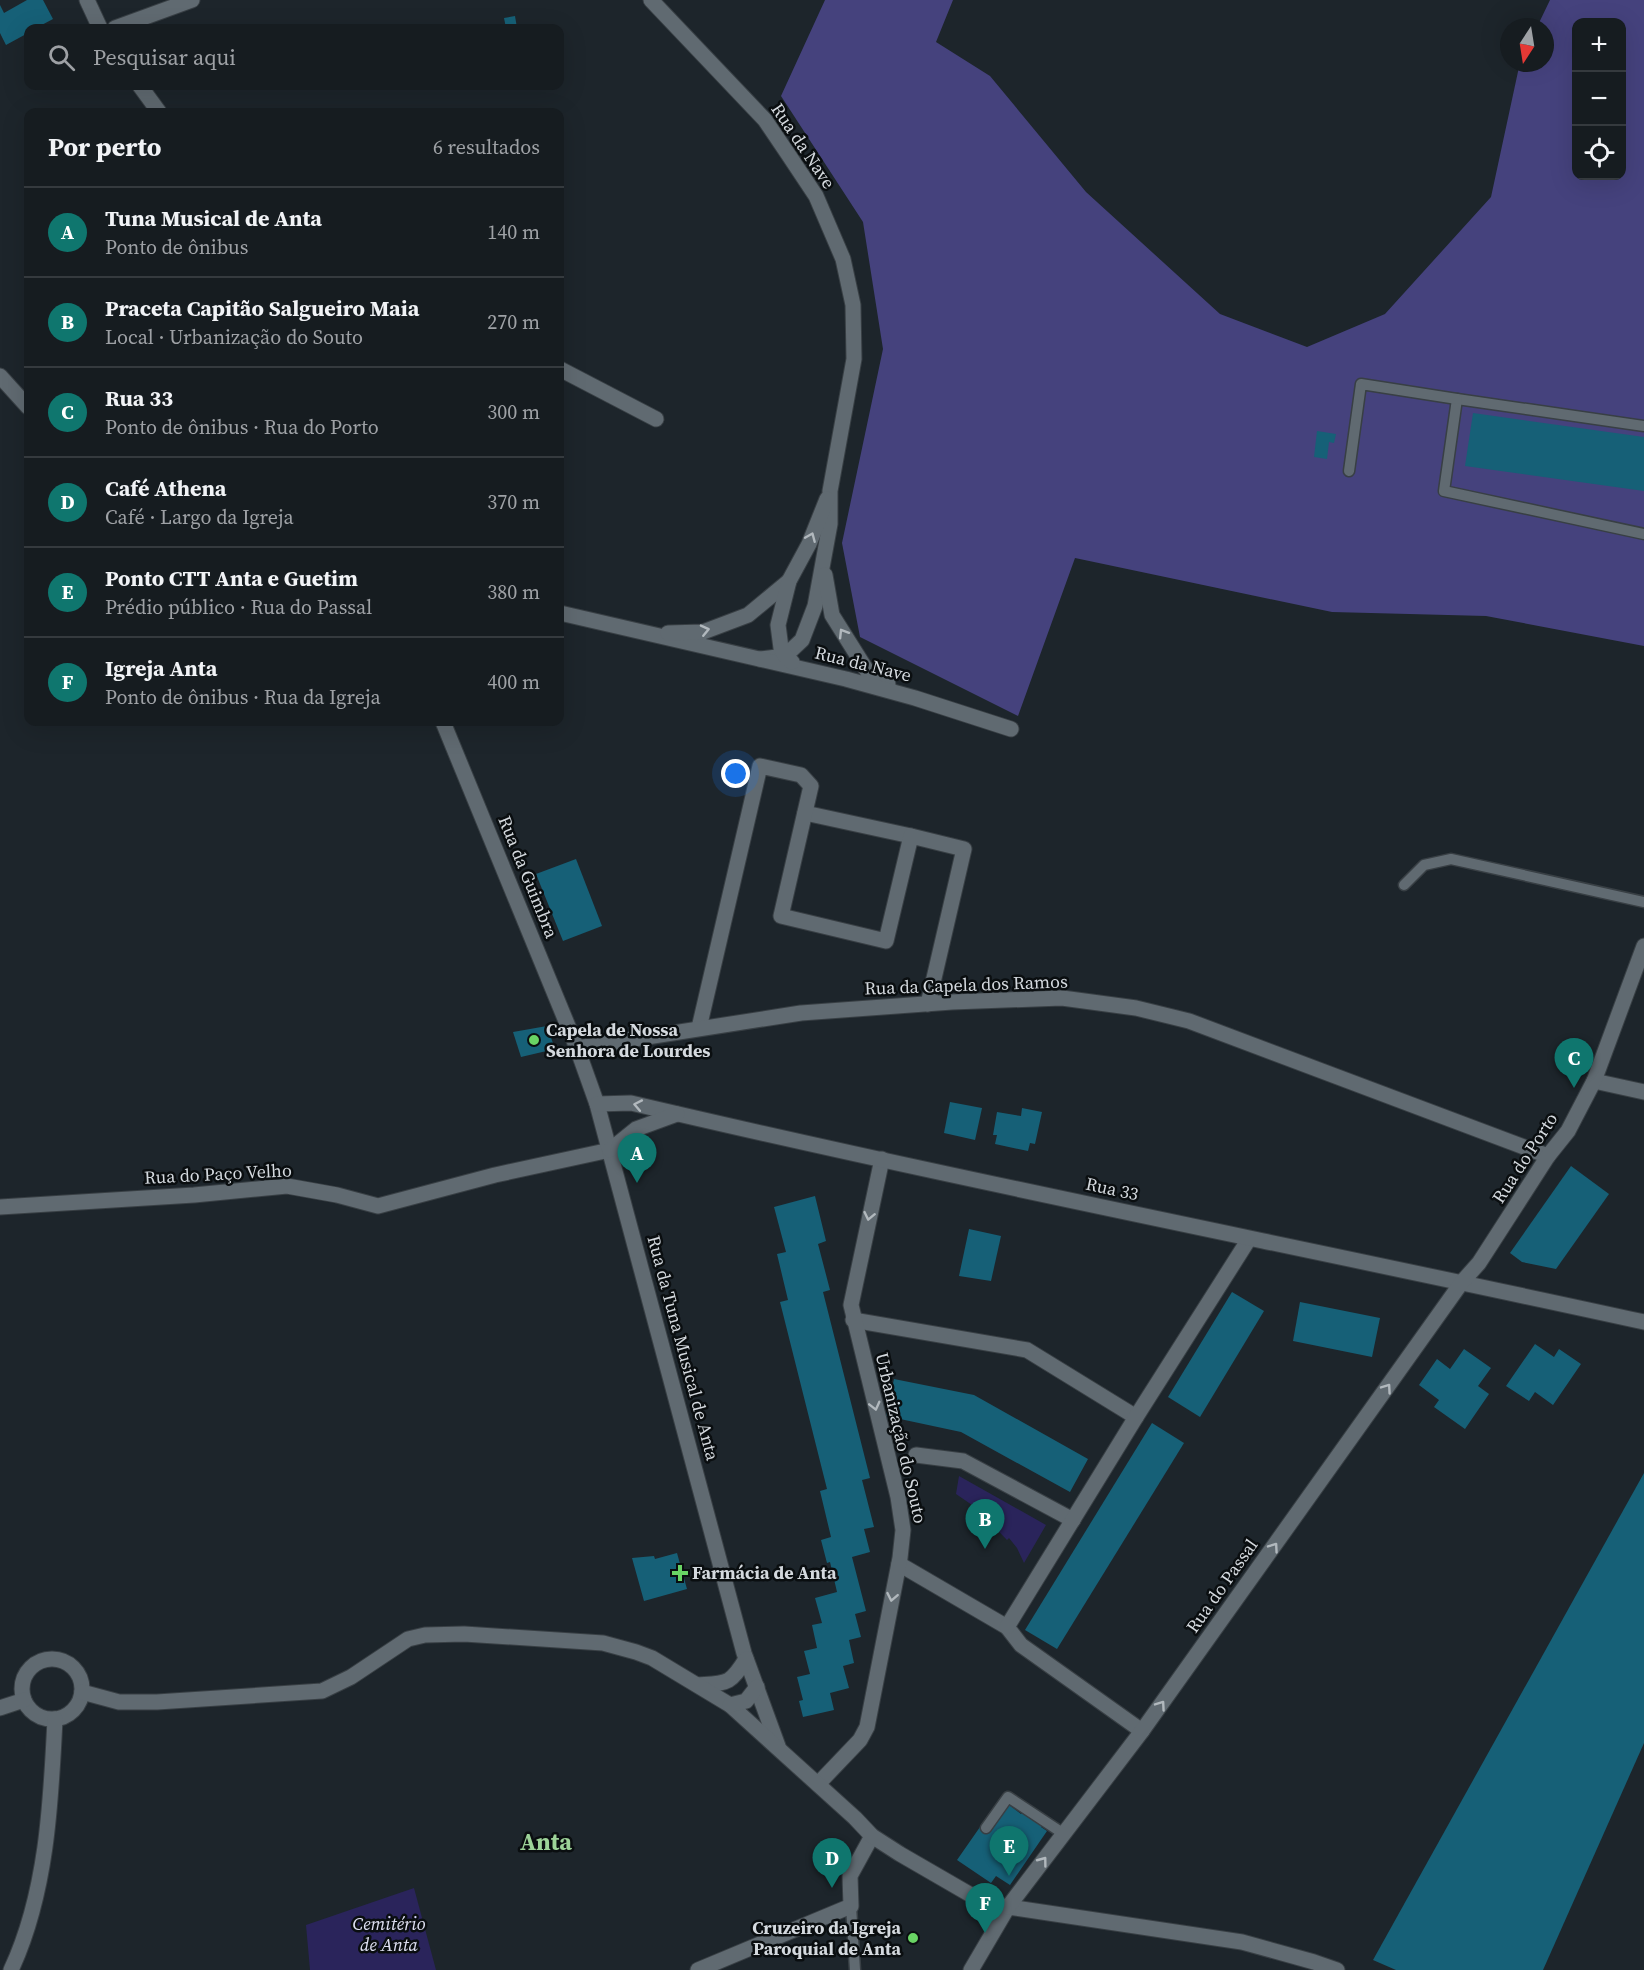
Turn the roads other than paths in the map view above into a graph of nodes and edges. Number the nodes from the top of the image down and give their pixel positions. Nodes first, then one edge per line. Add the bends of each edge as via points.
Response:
1 (87, 0) edge
2 (192, 0) edge
3 (651, 0) edge
4 (98, 24) edge
5 (126, 24) edge
6 (143, 90) edge
7 (156, 108) edge
8 (564, 371) edge
9 (0, 376) edge
10 (1457, 399) junction
11 (24, 403) edge
12 (656, 419) dead end
13 (1644, 426) edge
14 (1349, 471) dead end
15 (830, 491) junction
16 (1644, 534) edge
17 (824, 557) junction
18 (789, 581) junction
19 (564, 614) edge
20 (647, 633) junction
21 (785, 656) junction
22 (760, 659) junction
23 (802, 669) junction
24 (915, 698) junction
25 (445, 726) edge
26 (1011, 729) dead end
27 (805, 813) junction
28 (911, 836) junction
29 (1404, 885) dead end
30 (1644, 902) edge
31 (1644, 946) edge
32 (928, 1004) junction
33 (699, 1028) junction
34 (577, 1048) junction
35 (1594, 1081) junction
36 (1644, 1092) edge
37 (597, 1104) junction
38 (678, 1114) junction
39 (610, 1150) junction
40 (1548, 1156) junction
41 (882, 1159) junction
42 (0, 1207) edge
43 (1249, 1239) junction
44 (1462, 1282) junction
45 (853, 1320) junction
46 (1644, 1322) edge
47 (1136, 1417) junction
48 (916, 1455) dead end
49 (1073, 1520) junction
50 (899, 1564) junction
51 (1007, 1627) junction
52 (746, 1659) junction
53 (698, 1685) junction
54 (757, 1688) junction
55 (82, 1692) junction
56 (24, 1700) junction
57 (730, 1705) junction
58 (0, 1708) edge
59 (55, 1719) junction
60 (1142, 1731) junction
61 (780, 1749) junction
62 (818, 1784) junction
63 (986, 1828) dead end
64 (1064, 1834) junction
65 (872, 1836) junction
66 (851, 1906) junction
67 (1008, 1907) junction
68 (13, 1967) edge
69 (698, 1970) edge
70 (855, 1970) edge
71 (971, 1970) edge
72 (1337, 1970) edge

1 - 4 street
2 - 5 street
3 - 15 street, Rua da Nave via 765,120 816,196 843,259 853,305 854,359
6 - 7 street
8 - 12 street
9 - 11 street
10 - 13 lane
10 - 14 lane via 1361,384
10 - 16 lane via 1444,491
15 - 17 street, Rua da Nave
18 -> 15 street, Rua da Nave
17 - 21 street, Rua da Nave via 815,606 802,640
24 -> 17 street, Rua da Nave via 869,674 832,615
20 -> 18 street, Rua da Nave via 703,632 748,615
18 - 21 street, Rua da Nave via 778,626
19 - 20 street, Rua da Nave
20 - 22 street, Rua da Nave
21 - 22 street, Rua da Nave
21 - 23 street, Rua da Nave
22 - 23 street, Rua da Nave
23 - 24 street, Rua da Nave
24 - 26 street, Rua da Nave
25 - 34 street, Rua da Guimbra
27 - 28 street
27 - 28 street via 782,916 886,941
27 - 33 street via 811,786 801,775 760,766
28 - 32 street via 964,849
29 - 30 lane via 1424,865 1451,859
31 - 35 street, Rua do Porto
32 - 33 street, Rua da Capela dos Ramos via 801,1013
32 - 40 street, Rua da Capela dos Ramos via 1062,998 1178,1018
33 - 34 street, Rua da Capela dos Ramos
34 - 37 street, Rua da Tuna Musical de Anta
35 - 36 street
35 - 40 street, Rua do Porto via 1568,1131
38 -> 37 street, Rua 33 via 631,1103
37 - 39 street, Rua da Tuna Musical de Anta
38 - 39 street via 636,1129
38 - 41 street, Rua 33
39 - 42 street, Rua do Paço Velho via 378,1206 287,1186
39 - 52 street, Rua da Tuna Musical de Anta
40 - 44 street, Rua do Porto via 1479,1263
41 - 43 street, Rua 33
41 -> 45 street, Urbanização do Souto via 851,1305
43 - 44 street, Rua 33
43 - 47 street
44 - 46 street, Rua 33
60 -> 44 street, Rua do Passal
45 - 47 street, Urbanização do Souto via 1027,1350
45 -> 50 street, Urbanização do Souto via 898,1497 903,1530
47 - 49 street
48 - 49 street, Urbanização do Souto via 963,1461
49 - 51 street
50 - 51 street
50 -> 62 street, Urbanização do Souto via 867,1727 860,1740
51 - 60 street via 1021,1645
52 - 53 street via 732,1679
52 - 54 street, Rua da Tuna Musical de Anta
53 - 55 street via 652,1658 620,1647 584,1641 445,1633 408,1639 351,1677 322,1691 157,1702 119,1702
53 - 57 street
54 - 57 street via 746,1701
54 - 61 street, Rua da Tuna Musical de Anta
55 - 56 street via 71,1666 62,1661 43,1660 27,1672 21,1690
55 - 59 street via 73,1710
56 - 58 street
56 - 59 street via 36,1715
57 - 61 street
59 - 68 street via 47,1831 33,1905
60 - 64 street, Rua do Passal
61 - 62 street
62 - 65 street
63 - 64 lane via 1008,1797
67 -> 64 street, Rua do Passal
65 - 66 street via 850,1876
65 - 67 street via 983,1902
66 - 69 street
66 - 70 lane
67 - 71 street, Rua do Passal
67 - 72 street via 1242,1942

